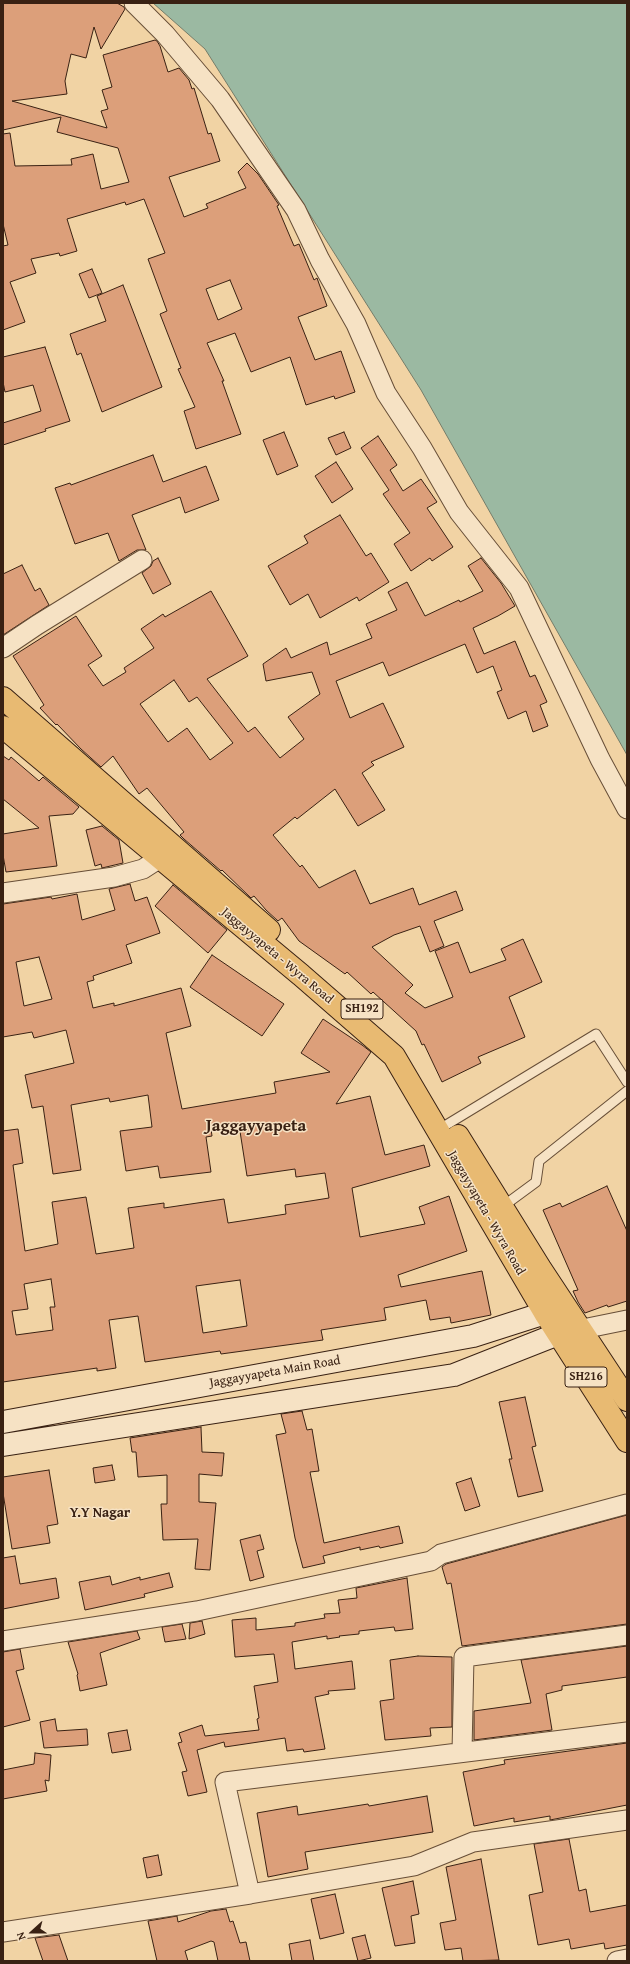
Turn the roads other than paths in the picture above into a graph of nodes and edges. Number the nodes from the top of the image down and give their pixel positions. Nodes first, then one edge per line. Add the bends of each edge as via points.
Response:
1 (134, 3) edge
2 (142, 560) dead end
3 (3, 648) edge
4 (3, 698) edge
5 (3, 727) edge
6 (627, 809) edge
7 (160, 858) junction
8 (3, 893) edge
9 (627, 1082) edge
10 (627, 1091) edge
11 (443, 1126) junction
12 (495, 1213) junction
13 (545, 1313) junction
14 (627, 1320) edge
15 (580, 1329) junction
16 (558, 1334) junction
17 (627, 1400) edge
18 (3, 1422) edge
19 (627, 1441) edge
20 (3, 1445) edge
21 (627, 1504) edge
22 (627, 1635) edge
23 (3, 1641) edge
24 (627, 1732) edge
25 (462, 1752) junction
26 (627, 1820) edge
27 (250, 1894) junction
28 (3, 1932) edge
29 (627, 1959) edge
30 (617, 1961) edge

1 - 6 street via 165,34 220,99 296,210 320,260 356,324 386,393 460,512 519,588 600,759
2 - 3 street
4 - 11 main road, SH192 via 399,1041
5 - 7 main road, Jaggayyapeta - Wyra Road / SH192
7 - 8 street via 143,869 114,877
7 - 11 main road, Jaggayyapeta - Wyra Road / SH192 via 394,1056
9 - 11 lane via 596,1034
10 - 12 lane via 539,1161 536,1182
11 - 12 main road, Jaggayyapeta - Wyra Road / SH192
12 - 13 main road, Jaggayyapeta - Wyra Road / SH192
12 - 15 main road, SH192
13 - 16 main road, SH216
13 - 18 main road, Jaggayyapeta Main Road via 473,1336
14 - 15 street
15 - 16 street
15 - 17 main road, SH192
16 - 19 main road, SH216
16 - 20 main road via 454,1375
21 - 23 street via 441,1554 431,1561 197,1611
22 - 25 street via 464,1658
24 - 25 street
25 - 27 street via 225,1782
26 - 27 street via 473,1842 414,1866
27 - 28 street
29 - 30 street

